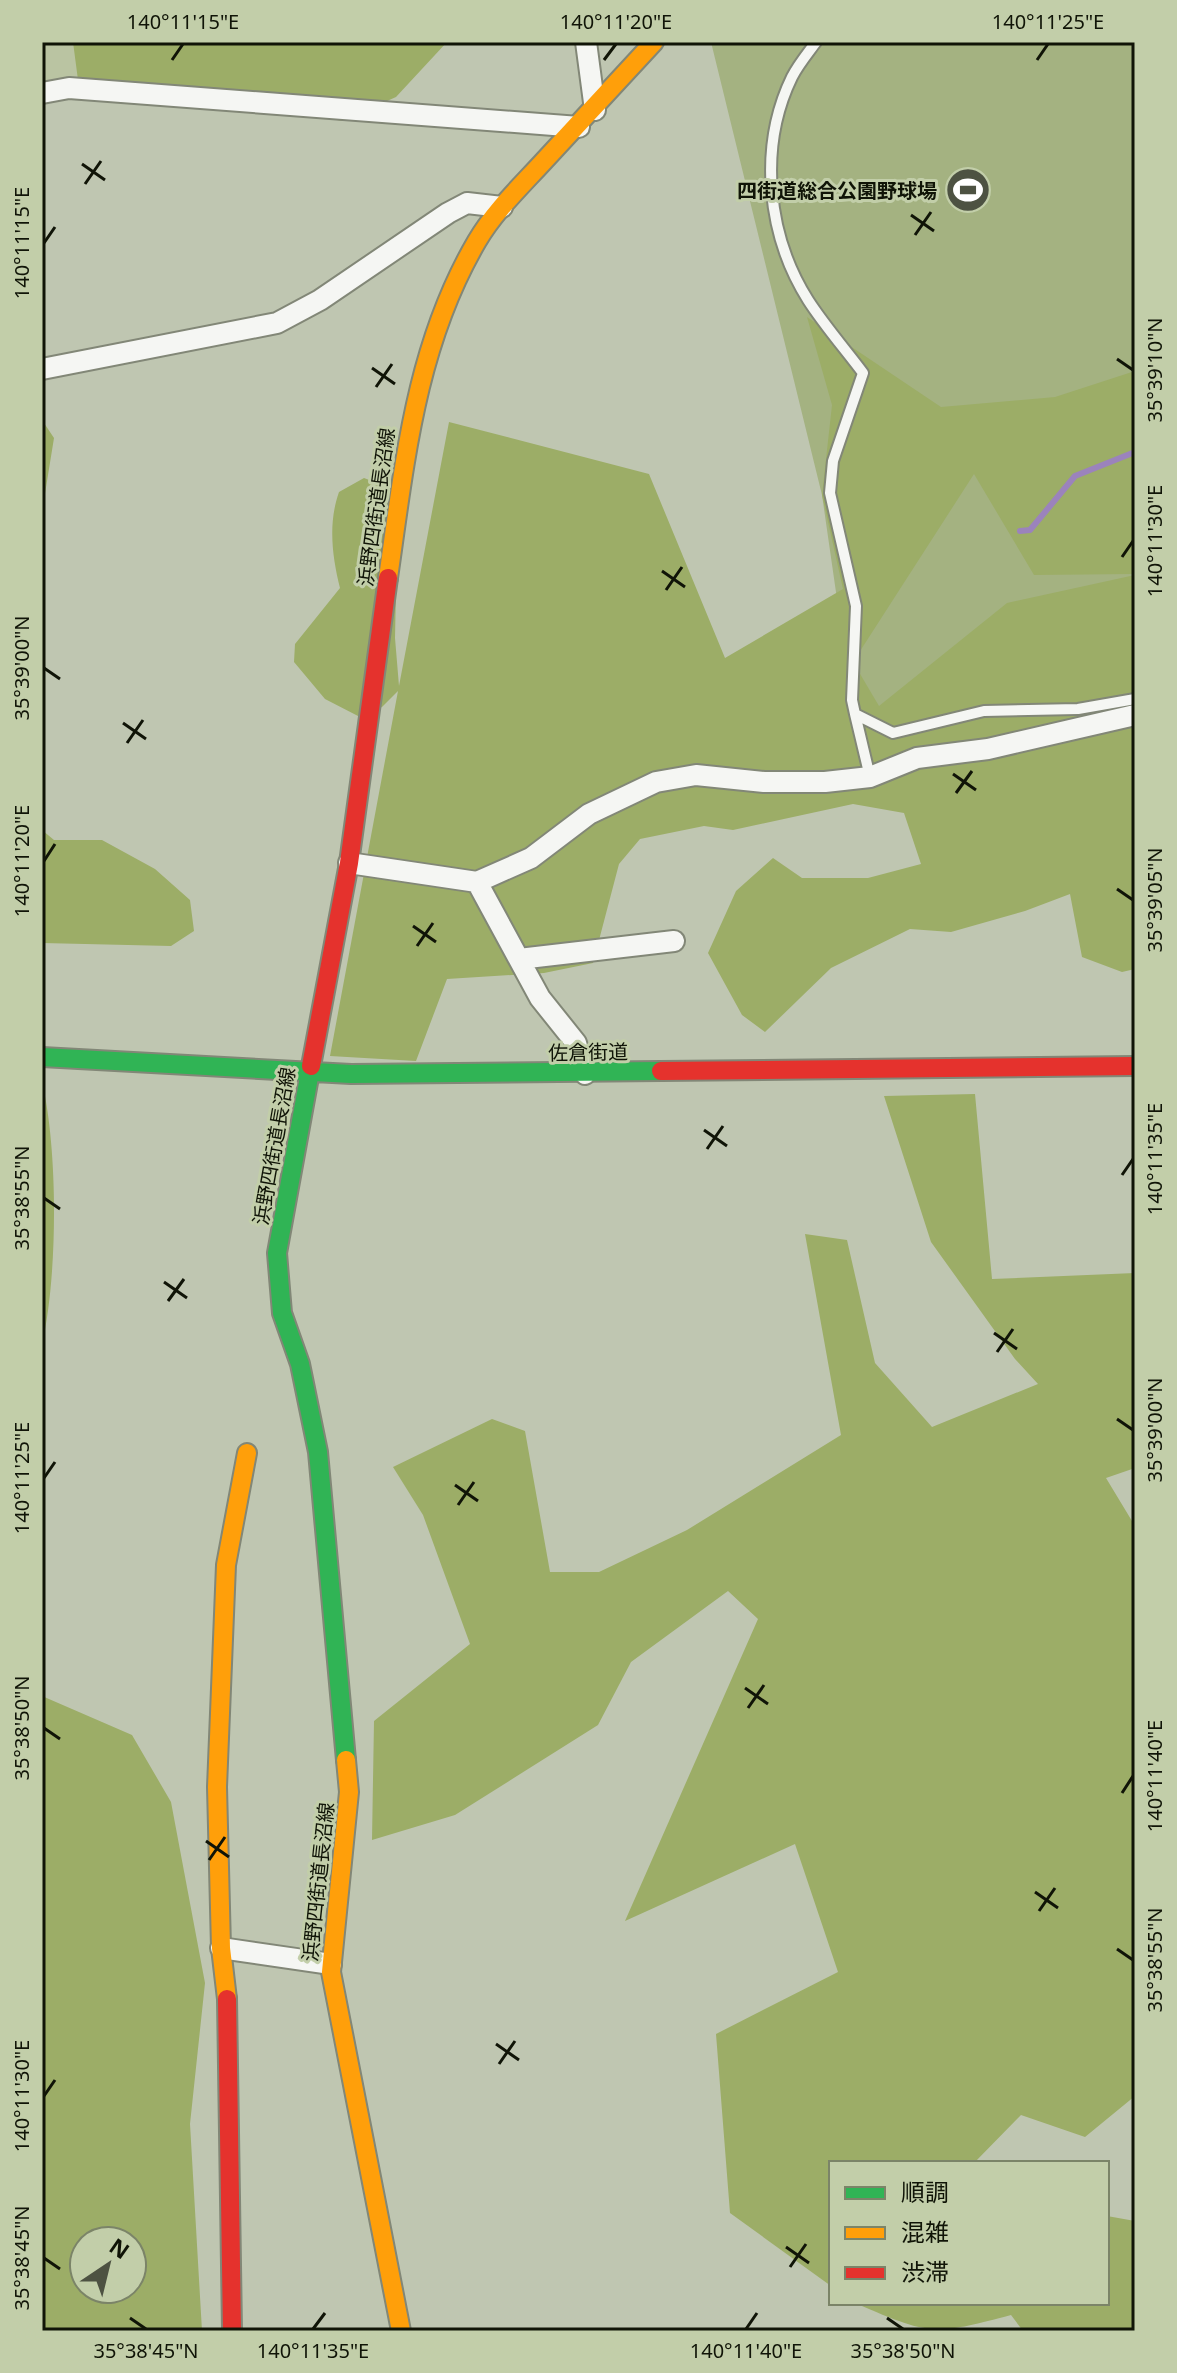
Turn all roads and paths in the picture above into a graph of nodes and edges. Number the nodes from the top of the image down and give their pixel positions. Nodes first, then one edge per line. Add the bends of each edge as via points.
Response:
1 (586, 42) edge
2 (654, 42) edge
3 (816, 42) edge
4 (42, 93) edge
5 (595, 110) junction
6 (579, 127) junction
7 (502, 207) junction
8 (42, 369) edge
9 (1135, 699) edge
10 (855, 714) junction
11 (1135, 715) edge
12 (870, 777) junction
13 (349, 863) junction
14 (477, 882) junction
15 (674, 941) dead end
16 (519, 959) junction
17 (42, 1057) edge
18 (1135, 1066) edge
19 (309, 1073) junction
20 (585, 1074) junction
21 (247, 1453) dead end
22 (221, 1948) junction
23 (331, 1964) junction
24 (232, 2331) edge
25 (401, 2331) edge

1 - 5 street
2 - 5 main road, 浜野四街道長沼線
3 - 10 lane via 792,75 779,111 772,198 784,253 808,299 863,373 833,461 830,493 856,606
4 - 6 street via 69,88
5 - 6 main road, 浜野四街道長沼線
6 - 7 main road, 浜野四街道長沼線
7 - 8 street via 467,203 277,323
7 - 13 main road, 浜野四街道長沼線 via 458,274 421,374 409,428
9 - 10 lane via 1078,709 984,711 893,733
10 - 12 lane
11 - 12 street via 988,749 917,758
12 - 14 street via 779,782 696,775 656,782 589,814 531,858
13 - 14 street
13 - 19 main road, 浜野四街道長沼線
14 - 16 street
15 - 16 street
16 - 20 street via 540,998 576,1043
17 - 19 main road, 佐倉街道
18 - 20 main road, 佐倉街道
19 - 20 main road, 佐倉街道
19 - 23 main road, 浜野四街道長沼線 via 277,1253 282,1313 311,1409 318,1452 349,1792
21 - 22 main road via 226,1565 220,1667
22 - 23 street
22 - 24 main road via 228,2005
23 - 25 main road, 浜野四街道長沼線

